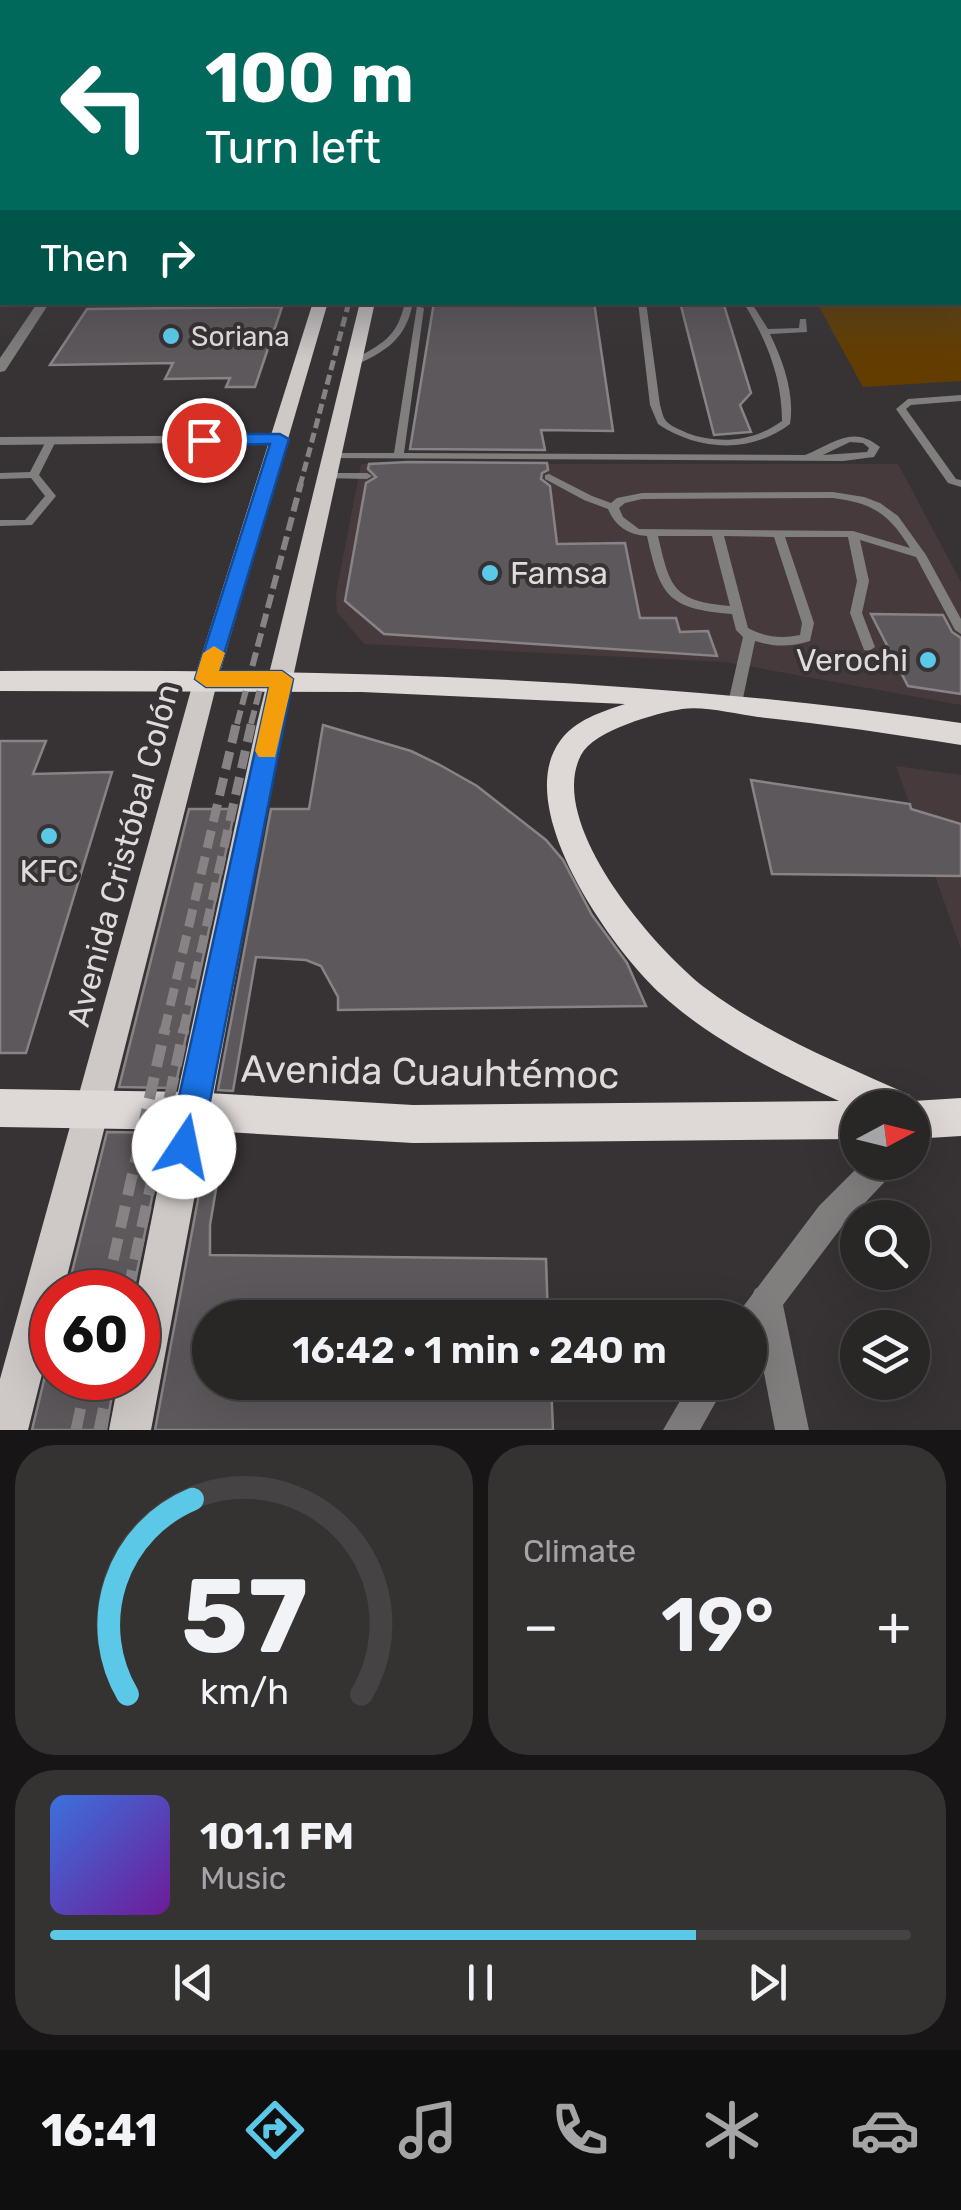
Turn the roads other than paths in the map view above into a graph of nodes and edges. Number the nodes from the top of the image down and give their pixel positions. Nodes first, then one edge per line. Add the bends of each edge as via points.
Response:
1 (42, 305) edge
2 (320, 305) edge
3 (367, 305) edge
4 (414, 305) edge
5 (642, 305) edge
6 (749, 305) edge
7 (803, 322) dead end
8 (764, 332) junction
9 (354, 362) junction
10 (0, 368) edge
11 (961, 398) edge
12 (280, 439) junction
13 (0, 441) edge
14 (51, 441) junction
15 (399, 455) junction
16 (809, 457) junction
17 (329, 466) junction
18 (34, 475) junction
19 (0, 476) edge
20 (367, 476) dead end
21 (549, 477) dead end
22 (961, 484) edge
23 (613, 507) junction
24 (0, 522) edge
25 (652, 534) junction
26 (853, 534) junction
27 (779, 535) junction
28 (718, 536) junction
29 (920, 555) junction
30 (734, 610) junction
31 (961, 630) edge
32 (750, 636) junction
33 (869, 647) dead end
34 (206, 679) junction
35 (282, 679) junction
36 (0, 682) edge
37 (700, 698) junction
38 (735, 703) junction
39 (961, 734) edge
40 (857, 1090) edge
41 (0, 1108) edge
42 (92, 1111) junction
43 (191, 1111) junction
44 (840, 1120) edge
45 (866, 1180) edge
46 (766, 1300) edge
47 (767, 1342) edge
48 (699, 1400) edge
49 (7, 1430) edge
50 (130, 1430) edge
51 (680, 1430) edge
52 (792, 1430) edge

1 - 10 street
2 - 12 main road, Avenida Cristóbal Colón
3 - 9 main road
4 - 9 lane via 397,338
4 - 15 lane
5 - 8 lane via 655,406 661,422 691,438 735,442 776,433 787,422 783,382
6 - 8 lane
7 - 8 lane via 798,333
9 - 17 main road
11 - 22 lane via 908,402 901,409 952,481
12 - 14 street
12 - 34 main road, Avenida Cristóbal Colón
13 - 14 street
14 - 18 lane
15 - 16 lane
15 - 17 lane
16 - 16 lane via 863,456 875,447 848,438
17 - 20 lane
17 - 35 main road
18 - 19 lane
18 - 24 lane via 51,496 28,522
21 - 23 lane
23 - 25 lane via 636,532
23 - 29 lane via 642,496 855,497 893,513
25 - 28 lane
25 - 30 lane via 669,592 687,604
26 - 27 lane
26 - 29 lane
26 - 33 lane via 862,581 856,613
27 - 28 lane
27 - 32 lane via 809,632 798,641
28 - 30 lane
29 - 31 lane
30 - 32 lane
32 - 38 lane
34 - 35 highway
34 - 36 highway
34 - 42 main road, Avenida Cristóbal Colón
35 - 37 highway
35 - 43 main road
37 - 38 highway
37 - 40 highway via 602,725 566,754 560,779 566,817 584,865 602,898 672,982 740,1030
38 - 39 highway
41 - 42 highway, Avenida Cuauhtémoc
42 - 43 highway, Avenida Cuauhtémoc
42 - 49 main road, Avenida Cristóbal Colón
43 - 44 highway, Avenida Cuauhtémoc via 413,1124
43 - 50 main road
45 - 46 street
47 - 52 street
48 - 51 street

